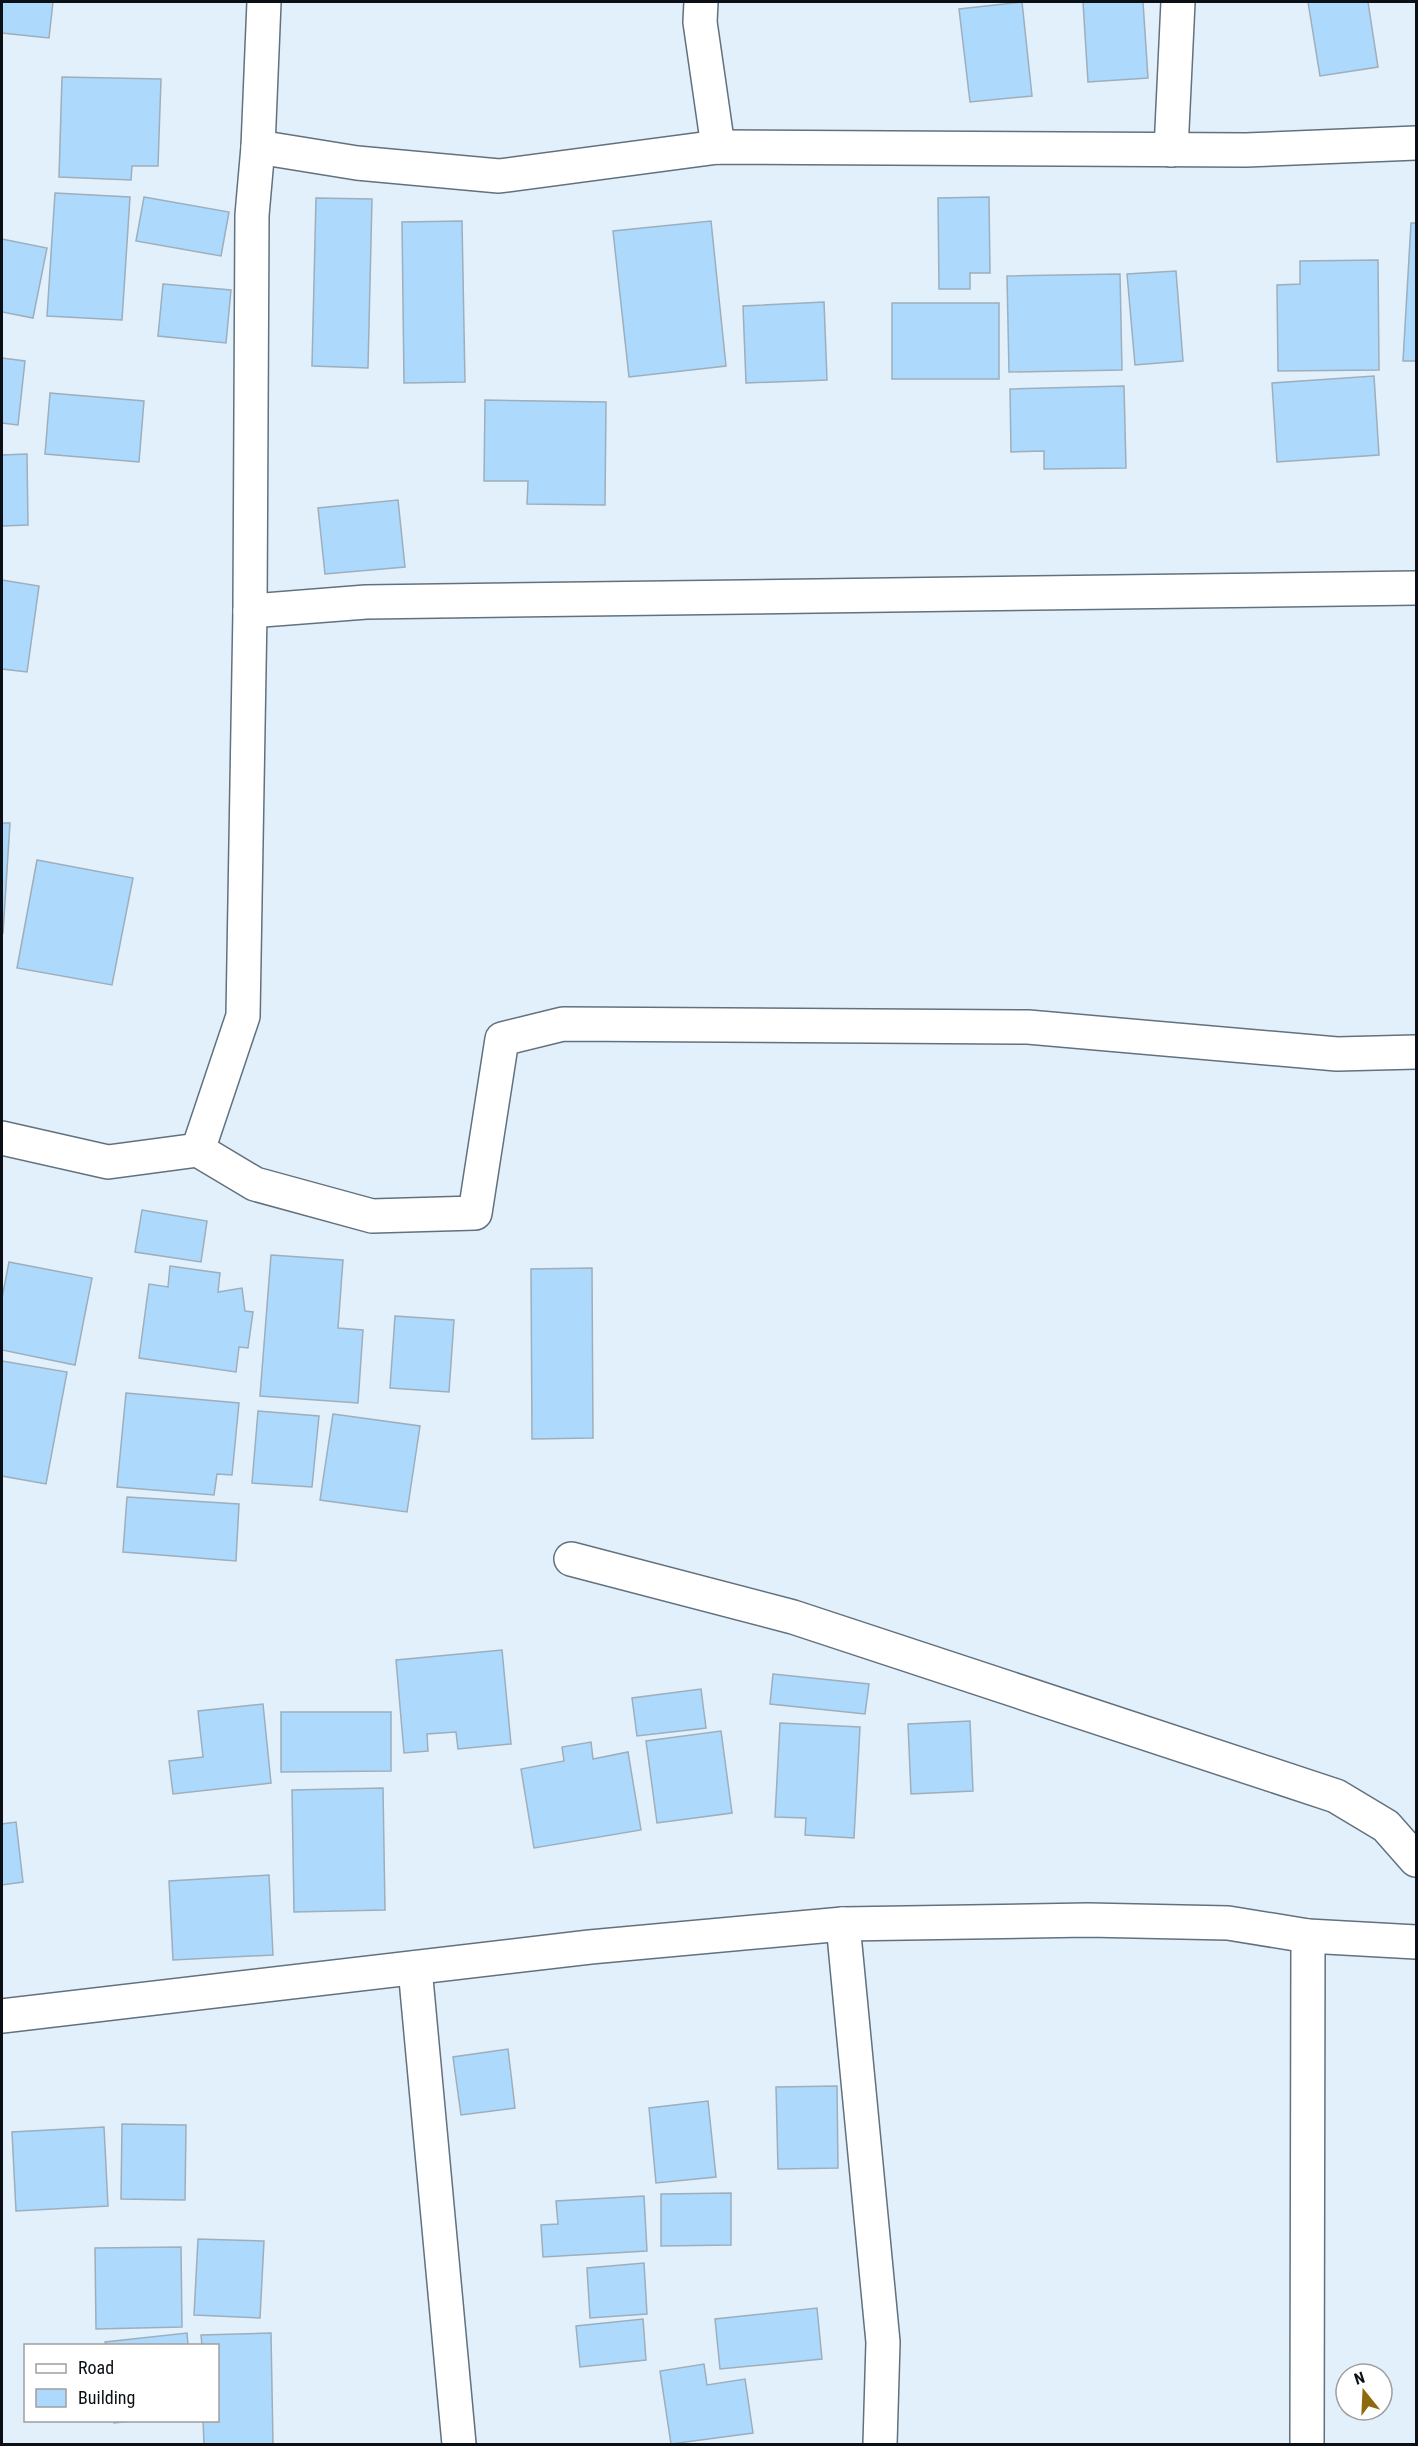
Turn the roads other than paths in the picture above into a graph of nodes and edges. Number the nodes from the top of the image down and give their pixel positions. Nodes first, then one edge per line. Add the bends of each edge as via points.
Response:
1 (264, 2) edge
2 (701, 2) edge
3 (1178, 2) edge
4 (1416, 143) edge
5 (258, 147) junction
6 (718, 147) junction
7 (1171, 150) junction
8 (1416, 588) edge
9 (250, 610) junction
10 (1416, 1052) edge
11 (2, 1138) edge
12 (198, 1150) junction
13 (571, 1559) dead end
14 (1416, 1860) edge
15 (843, 1924) junction
16 (1308, 1936) junction
17 (1416, 1942) edge
18 (415, 1968) junction
19 (2, 2016) edge
20 (459, 2445) edge
21 (880, 2445) edge
22 (1307, 2445) edge

1 - 5 street
2 - 6 street via 700,22
3 - 7 street
4 - 7 street
5 - 6 street via 357,163 499,176
5 - 9 street via 252,214
6 - 7 street
8 - 9 street via 366,602
9 - 12 street via 243,1016
10 - 12 street via 1337,1054 1028,1027 563,1024 502,1039 475,1213 372,1216 255,1184
11 - 12 street via 108,1162
13 - 14 street via 793,1617 1336,1796 1386,1826
15 - 16 street via 1088,1920 1228,1923
15 - 18 street
15 - 21 street via 883,2342
16 - 17 street
16 - 22 street
18 - 19 street
18 - 20 street

